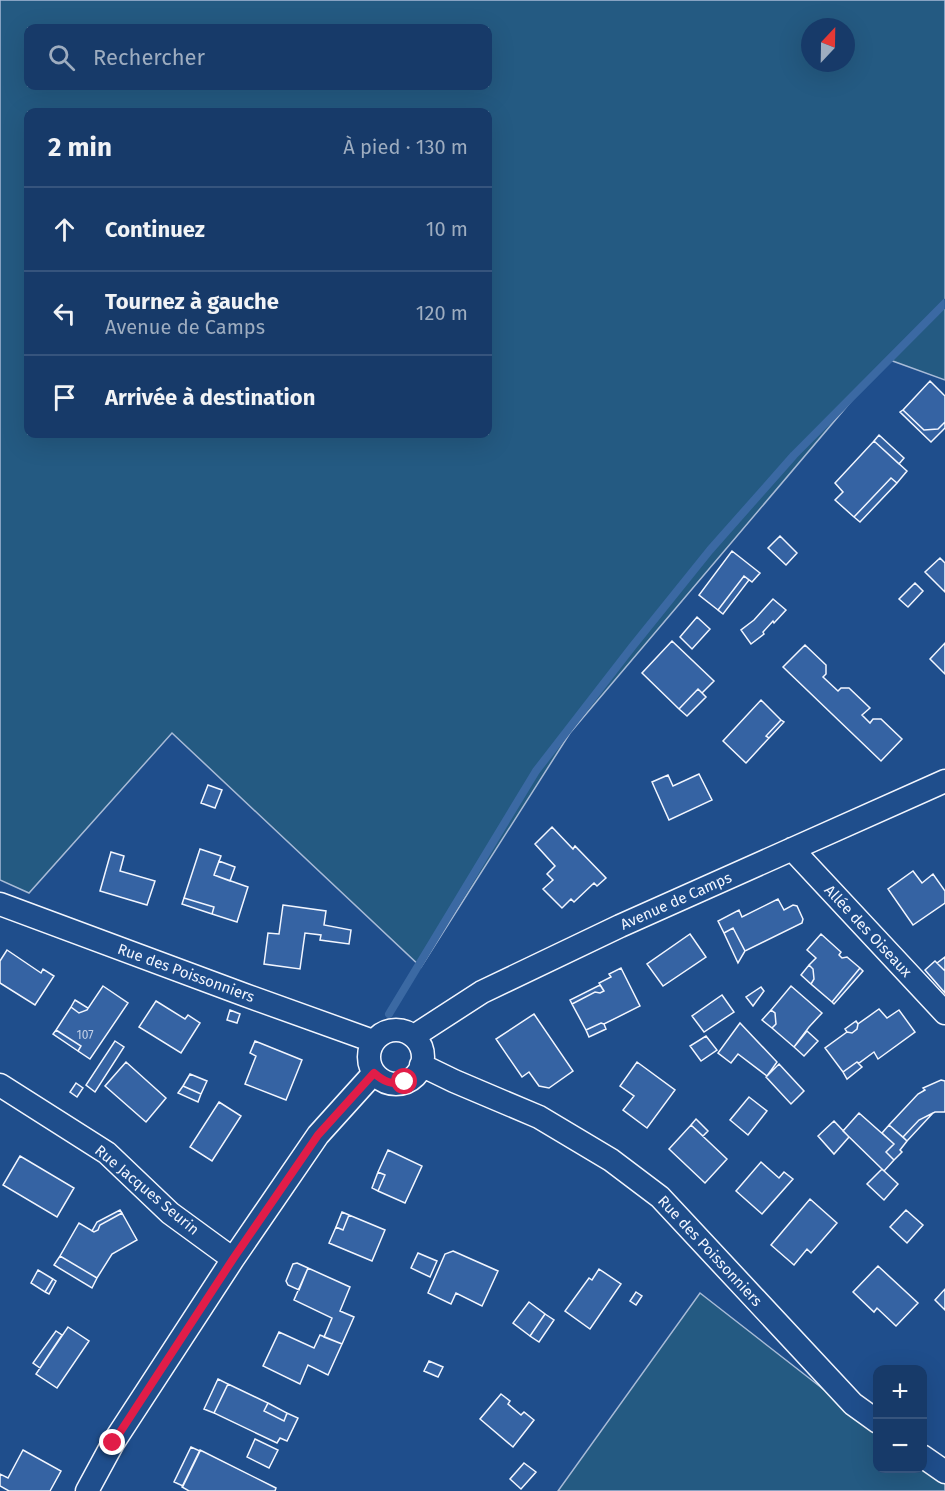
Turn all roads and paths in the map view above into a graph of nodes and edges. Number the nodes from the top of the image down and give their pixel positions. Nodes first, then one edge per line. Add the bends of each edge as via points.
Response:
1 (945, 781) edge
2 (792, 849) junction
3 (0, 904) edge
4 (945, 1013) edge
5 (414, 1036) junction
6 (374, 1041) junction
7 (421, 1065) junction
8 (374, 1073) junction
9 (0, 1085) edge
10 (233, 1259) junction
11 (874, 1419) edge
12 (927, 1459) edge
13 (945, 1472) edge
14 (87, 1491) edge

1 - 2 street, Avenue de Camps
2 - 4 street, Allée des Oiseaux
2 - 5 street, Avenue de Camps via 482,992
3 - 6 street, Rue des Poissonniers
5 - 6 street via 387,1031
5 - 7 street via 423,1052
6 - 8 street via 369,1057
7 - 8 street via 413,1077 397,1084
7 - 11 street, Rue des Poissonniers via 538,1117 611,1160 660,1197 853,1404
8 - 10 street via 318,1135
9 - 10 street, Rue Jacques Seurin via 107,1153 170,1213
10 - 14 street via 113,1443
12 - 13 street

